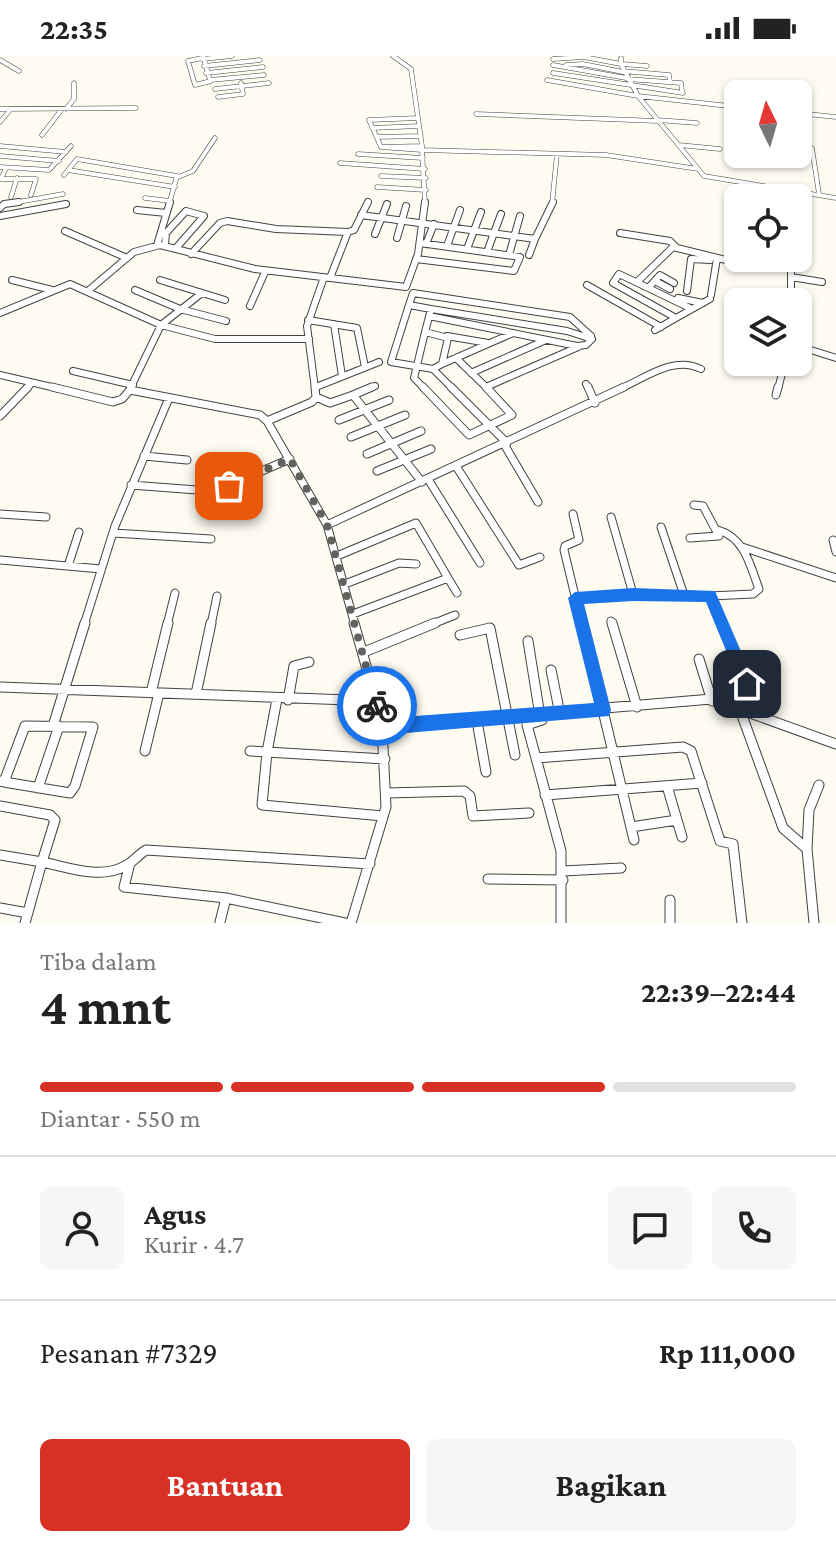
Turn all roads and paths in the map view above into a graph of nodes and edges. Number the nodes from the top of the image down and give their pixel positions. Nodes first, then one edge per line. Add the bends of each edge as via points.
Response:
1 (232, 56) edge
2 (393, 56) edge
3 (587, 57) edge
4 (203, 58) edge
5 (255, 59) edge
6 (605, 59) edge
7 (0, 60) edge
8 (554, 62) edge
9 (581, 64) junction
10 (204, 66) junction
11 (647, 66) dead end
12 (263, 67) dead end
13 (623, 69) junction
14 (238, 70) junction
15 (577, 70) junction
16 (613, 70) junction
17 (19, 71) dead end
18 (221, 71) junction
19 (206, 73) junction
20 (264, 75) dead end
21 (608, 76) junction
22 (240, 78) junction
23 (223, 80) junction
24 (547, 80) dead end
25 (211, 81) junction
26 (670, 82) junction
27 (74, 83) dead end
28 (269, 83) dead end
29 (604, 83) junction
30 (241, 86) junction
31 (631, 86) junction
32 (215, 89) dead end
33 (638, 96) junction
34 (218, 97) dead end
35 (724, 105) edge
36 (136, 108) dead end
37 (825, 108) dead end
38 (0, 109) edge
39 (11, 109) junction
40 (64, 109) junction
41 (476, 114) dead end
42 (812, 114) edge
43 (833, 116) edge
44 (418, 118) junction
45 (658, 120) junction
46 (0, 122) edge
47 (697, 123) dead end
48 (419, 126) junction
49 (372, 128) junction
50 (42, 135) dead end
51 (421, 136) junction
52 (377, 137) junction
53 (215, 138) dead end
54 (21, 141) dead end
55 (47, 143) dead end
56 (679, 145) junction
57 (0, 146) edge
58 (71, 146) dead end
59 (16, 147) junction
60 (422, 148) junction
61 (812, 148) dead end
62 (42, 149) junction
63 (720, 149) dead end
64 (66, 152) junction
65 (358, 154) dead end
66 (557, 154) junction
67 (0, 156) edge
68 (423, 158) junction
69 (59, 161) junction
70 (340, 163) dead end
71 (3, 167) edge
72 (425, 169) junction
73 (698, 169) junction
74 (381, 176) dead end
75 (178, 177) junction
76 (17, 178) junction
77 (426, 178) junction
78 (0, 179) edge
79 (175, 187) junction
80 (377, 187) dead end
81 (426, 190) junction
82 (63, 194) dead end
83 (819, 194) junction
84 (31, 195) dead end
85 (11, 197) dead end
86 (145, 198) dead end
87 (836, 198) edge
88 (170, 201) junction
89 (368, 202) dead end
90 (66, 204) dead end
91 (387, 204) dead end
92 (406, 206) dead end
93 (0, 208) edge
94 (137, 210) dead end
95 (460, 210) dead end
96 (481, 212) dead end
97 (166, 213) junction
98 (501, 214) dead end
99 (361, 215) junction
100 (0, 216) edge
101 (520, 216) dead end
102 (381, 218) junction
103 (403, 221) junction
104 (423, 222) junction
105 (434, 224) junction
106 (454, 227) junction
107 (475, 230) junction
108 (65, 231) dead end
109 (348, 232) junction
110 (494, 233) junction
111 (620, 233) dead end
112 (375, 234) dead end
113 (514, 236) junction
114 (397, 238) dead end
115 (535, 239) junction
116 (423, 243) junction
117 (157, 245) junction
118 (165, 245) junction
119 (438, 245) junction
120 (447, 246) junction
121 (177, 247) junction
122 (676, 247) junction
123 (459, 248) junction
124 (467, 249) junction
125 (478, 251) junction
126 (487, 252) junction
127 (191, 254) junction
128 (498, 254) junction
129 (509, 255) junction
130 (529, 255) dead end
131 (127, 258) junction
132 (416, 259) junction
133 (716, 260) junction
134 (433, 261) junction
135 (724, 261) edge
136 (454, 263) junction
137 (473, 266) junction
138 (494, 269) junction
139 (265, 272) junction
140 (791, 272) edge
141 (791, 277) junction
142 (327, 278) junction
143 (12, 280) dead end
144 (160, 280) dead end
145 (638, 281) junction
146 (822, 282) dead end
147 (587, 285) dead end
148 (649, 287) junction
149 (791, 288) edge
150 (671, 289) junction
151 (55, 290) junction
152 (89, 290) junction
153 (135, 290) dead end
154 (687, 291) dead end
155 (201, 294) junction
156 (708, 299) junction
157 (225, 300) dead end
158 (409, 305) junction
159 (250, 306) dead end
160 (180, 309) junction
161 (692, 309) junction
162 (0, 313) edge
163 (430, 313) junction
164 (676, 318) junction
165 (308, 320) junction
166 (226, 321) dead end
167 (518, 323) junction
168 (334, 324) junction
169 (161, 325) junction
170 (425, 332) junction
171 (516, 332) junction
172 (447, 336) junction
173 (591, 336) junction
174 (309, 339) junction
175 (548, 339) junction
176 (489, 344) junction
177 (581, 346) junction
178 (812, 350) edge
179 (456, 358) junction
180 (836, 358) edge
181 (379, 362) dead end
182 (442, 364) junction
183 (365, 367) junction
184 (417, 367) junction
185 (433, 369) junction
186 (701, 369) dead end
187 (73, 371) dead end
188 (471, 373) junction
189 (0, 375) edge
190 (342, 376) junction
191 (781, 376) edge
192 (32, 383) junction
193 (586, 384) dead end
194 (375, 386) dead end
195 (132, 387) junction
196 (486, 387) junction
197 (316, 392) junction
198 (353, 395) junction
199 (776, 395) dead end
200 (169, 398) junction
201 (389, 400) dead end
202 (595, 403) junction
203 (365, 409) junction
204 (405, 415) dead end
205 (0, 416) edge
206 (339, 420) dead end
207 (267, 421) junction
208 (378, 426) junction
209 (491, 426) junction
210 (421, 431) dead end
211 (351, 437) dead end
212 (391, 443) junction
213 (506, 443) junction
214 (431, 449) dead end
215 (367, 454) dead end
216 (144, 456) junction
217 (290, 459) junction
218 (187, 460) dead end
219 (405, 460) junction
220 (456, 466) junction
221 (377, 471) dead end
222 (425, 480) junction
223 (131, 485) junction
224 (538, 502) dead end
225 (694, 505) dead end
226 (0, 514) edge
227 (573, 514) dead end
228 (46, 517) dead end
229 (611, 517) dead end
230 (327, 525) junction
231 (661, 527) dead end
232 (718, 530) junction
233 (79, 532) dead end
234 (113, 533) junction
235 (690, 538) dead end
236 (211, 539) dead end
237 (833, 540) dead end
238 (742, 547) junction
239 (836, 552) edge
240 (337, 556) junction
241 (540, 557) dead end
242 (0, 560) edge
243 (480, 563) dead end
244 (416, 564) dead end
245 (68, 566) junction
246 (101, 569) junction
247 (448, 578) junction
248 (836, 578) edge
249 (345, 584) junction
250 (175, 593) dead end
251 (457, 593) dead end
252 (633, 594) junction
253 (684, 595) junction
254 (217, 596) dead end
255 (710, 596) junction
256 (575, 598) junction
257 (353, 614) junction
258 (455, 615) dead end
259 (611, 621) dead end
260 (460, 635) dead end
261 (528, 641) dead end
262 (364, 652) junction
263 (699, 659) dead end
264 (309, 662) dead end
265 (551, 670) dead end
266 (65, 689) junction
267 (1, 690) edge
268 (155, 693) junction
269 (196, 694) junction
270 (282, 699) junction
271 (376, 701) junction
272 (712, 701) junction
273 (737, 704) junction
274 (637, 707) junction
275 (603, 710) junction
276 (556, 714) junction
277 (540, 716) junction
278 (508, 718) junction
279 (477, 721) junction
280 (56, 726) junction
281 (382, 727) junction
282 (836, 744) edge
283 (145, 751) dead end
284 (250, 751) dead end
285 (267, 752) junction
286 (613, 752) junction
287 (515, 755) dead end
288 (536, 758) junction
289 (385, 759) junction
290 (486, 772) dead end
291 (2, 781) edge
292 (702, 783) junction
293 (819, 785) dead end
294 (667, 786) junction
295 (38, 788) junction
296 (622, 790) junction
297 (387, 793) junction
298 (583, 794) junction
299 (545, 795) junction
300 (587, 805) dead end
301 (0, 806) edge
302 (529, 813) dead end
303 (383, 816) junction
304 (677, 820) junction
305 (631, 827) junction
306 (682, 837) dead end
307 (634, 840) dead end
308 (807, 849) junction
309 (0, 855) edge
310 (42, 862) junction
311 (130, 863) junction
312 (370, 864) junction
313 (621, 868) dead end
314 (563, 875) junction
315 (488, 879) dead end
316 (226, 898) junction
317 (670, 900) dead end
318 (0, 908) edge
319 (26, 918) edge
320 (220, 922) edge
321 (345, 923) edge
322 (351, 923) edge
323 (561, 923) edge
324 (670, 923) edge
325 (742, 923) edge
326 (814, 923) edge

1 - 4 street
2 - 44 street via 411,69
3 - 6 street
3 - 8 street
3 - 9 street
4 - 10 street
4 - 25 street via 188,61 195,85
5 - 10 street
6 - 13 street
7 - 17 street
8 - 9 street
8 - 15 street
8 - 29 street via 554,75
9 - 15 street
9 - 16 street
10 - 19 street
11 - 13 street
12 - 14 street
13 - 16 street
13 - 21 street
13 - 26 street
13 - 26 street via 669,75
13 - 31 street
14 - 18 street
14 - 22 street
15 - 21 street
16 - 21 street
18 - 19 street
18 - 23 street
19 - 25 street
20 - 22 street
21 - 29 street
22 - 23 street
22 - 30 street
23 - 25 street
24 - 33 street
26 - 31 street via 682,83 681,93
27 - 40 street via 74,99
28 - 30 street
29 - 31 street
30 - 32 street
30 - 34 street via 243,94
31 - 33 street
33 - 35 street
33 - 45 street
36 - 40 street
37 - 43 street
38 - 39 street
39 - 40 street
39 - 46 street
40 - 50 street
41 - 45 street
42 - 43 street
44 - 48 street
44 - 49 street via 371,119
45 - 47 street
45 - 56 street
48 - 49 street
48 - 51 street
49 - 52 street
51 - 52 street
51 - 60 street
52 - 60 street via 381,147
53 - 75 street via 193,171
54 - 59 street
55 - 62 street
56 - 63 street
56 - 73 street
57 - 59 street
58 - 64 street
59 - 62 street
60 - 66 street
60 - 68 street
61 - 83 street
62 - 64 street
64 - 69 street
65 - 68 street
66 - 73 street via 606,155
66 - 115 street via 555,198
67 - 69 street
68 - 72 street
69 - 71 street via 48,170
70 - 72 street
71 - 78 street
72 - 77 street
73 - 83 street via 707,177
74 - 77 street
75 - 79 street
75 - 79 street via 78,159 66,172
76 - 78 street
76 - 84 street via 36,179
76 - 85 street
77 - 81 street
79 - 88 street
80 - 81 street
81 - 104 street
82 - 93 street
83 - 87 street
86 - 88 street
88 - 97 street
89 - 99 street
90 - 100 street
91 - 102 street
92 - 103 street
94 - 97 street
95 - 106 street
96 - 107 street
97 - 117 street
98 - 110 street
99 - 102 street
99 - 109 street
101 - 113 street
102 - 103 street
102 - 112 street
103 - 104 street
103 - 114 street
104 - 105 street
104 - 116 street
105 - 106 street
105 - 116 street
106 - 107 street
106 - 120 street
107 - 110 street
107 - 124 street
108 - 131 street
109 - 127 street via 227,221
109 - 142 street
110 - 113 street
110 - 126 street
111 - 122 street via 667,240
113 - 115 street
113 - 129 street
115 - 130 street
116 - 119 street
116 - 132 street
117 - 118 street
117 - 131 street
118 - 121 street
118 - 121 street via 166,233 186,211 204,216
119 - 120 street
119 - 134 street
120 - 123 street
121 - 127 street
122 - 133 street
122 - 145 street
123 - 124 street
123 - 136 street
124 - 125 street
125 - 126 street
125 - 137 street
126 - 128 street
127 - 139 street
128 - 129 street
128 - 138 street
129 - 138 street via 520,257 514,274
131 - 152 street
132 - 134 street
132 - 142 street via 406,287
133 - 135 street
133 - 154 street via 691,259
133 - 156 street
134 - 136 street
136 - 137 street
137 - 138 street
139 - 142 street
139 - 159 street
140 - 141 street
141 - 146 street
141 - 149 street
142 - 165 street
143 - 151 street
144 - 155 street
145 - 148 street
145 - 164 street via 619,274 611,285
147 - 164 street via 658,329
148 - 150 street
148 - 150 street via 655,281
150 - 156 street
150 - 161 street
151 - 152 street via 70,284
151 - 162 street
152 - 169 street
153 - 160 street
155 - 157 street
155 - 160 street
156 - 161 street
158 - 163 street
158 - 173 street via 416,292 570,317
158 - 184 street via 391,362
160 - 166 street
160 - 169 street
161 - 164 street
163 - 167 street
163 - 170 street
163 - 171 street
165 - 168 street
165 - 174 street
167 - 171 street
167 - 173 street
168 - 183 street via 358,329
168 - 190 street
169 - 174 street via 219,339
169 - 195 street
170 - 172 street
170 - 184 street
171 - 175 street
171 - 176 street
172 - 176 street
172 - 182 street
173 - 177 street
174 - 197 street
175 - 177 street
175 - 188 street
176 - 179 street
177 - 196 street
178 - 180 street
179 - 182 street
179 - 188 street
181 - 183 street
182 - 185 street
183 - 190 street
184 - 185 street
184 - 209 street via 417,382 468,435
185 - 209 street
186 - 202 street via 677,363
187 - 195 street
188 - 196 street
189 - 192 street
190 - 197 street
191 - 199 street
192 - 195 street via 113,402
192 - 205 street
193 - 202 street
194 - 198 street
195 - 200 street
196 - 209 street via 512,414
197 - 198 street via 330,403
197 - 207 street via 312,402
198 - 203 street
200 - 207 street via 260,415
200 - 216 street
201 - 203 street
202 - 213 street
203 - 206 street
203 - 208 street
204 - 208 street
207 - 217 street
208 - 211 street
208 - 212 street
209 - 213 street
210 - 212 street
212 - 215 street
212 - 219 street
213 - 220 street
213 - 224 street
214 - 219 street
216 - 218 street
216 - 223 street
217 - 223 street via 223,492
217 - 230 street
219 - 221 street
219 - 222 street
220 - 222 street
220 - 241 street via 518,564
222 - 230 street
222 - 243 street
223 - 234 street
225 - 232 street via 703,506
226 - 228 street
227 - 256 street via 579,540 564,550
229 - 252 street
230 - 240 street
231 - 253 street
232 - 235 street via 718,536
232 - 238 street
233 - 245 street
234 - 236 street
234 - 246 street
237 - 239 street
238 - 248 street
238 - 255 street via 758,592
240 - 247 street via 416,523
240 - 249 street
242 - 245 street
244 - 249 street via 399,563
245 - 246 street
246 - 266 street
247 - 251 street
247 - 257 street
249 - 257 street
250 - 268 street
252 - 253 street
252 - 256 street
253 - 255 street
254 - 269 street
255 - 273 street via 749,690
256 - 275 street
257 - 262 street
258 - 262 street
259 - 274 street
260 - 278 street via 490,628
261 - 277 street
262 - 271 street
263 - 272 street
264 - 270 street via 294,666
265 - 276 street
266 - 267 street
266 - 268 street
266 - 280 street
268 - 269 street
268 - 283 street
269 - 270 street
270 - 271 street
270 - 285 street
271 - 281 street
272 - 273 street
272 - 274 street
273 - 282 street
273 - 308 street via 783,828
274 - 275 street
275 - 276 street
275 - 286 street
276 - 277 street
276 - 288 street via 528,724
277 - 278 street
278 - 279 street
278 - 287 street
279 - 281 street
279 - 290 street
280 - 291 street via 23,728
280 - 295 street
280 - 295 street via 93,728 71,792
281 - 289 street
284 - 285 street
285 - 289 street
285 - 303 street via 261,805
286 - 288 street
286 - 292 street via 687,747
286 - 296 street
288 - 299 street
289 - 297 street
291 - 295 street
292 - 294 street
292 - 325 street via 720,841 733,844
293 - 308 street via 809,810
294 - 296 street
294 - 304 street
296 - 298 street
296 - 305 street
297 - 302 street via 467,791 473,816
297 - 303 street
298 - 299 street
298 - 300 street
299 - 314 street
301 - 310 street via 55,818
303 - 312 street
304 - 305 street
304 - 306 street
305 - 307 street
308 - 326 street
309 - 310 street
310 - 311 street via 76,871 112,871
310 - 319 street
311 - 312 street via 146,850
311 - 316 street via 124,887
312 - 322 street
313 - 314 street
314 - 315 street
314 - 323 street
316 - 320 street
316 - 321 street
317 - 324 street
318 - 319 street

